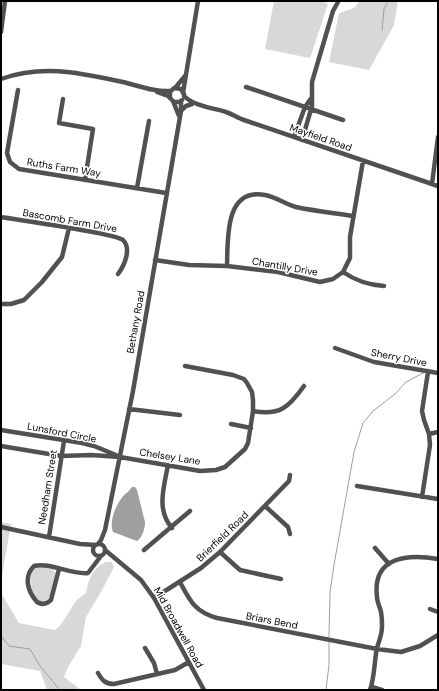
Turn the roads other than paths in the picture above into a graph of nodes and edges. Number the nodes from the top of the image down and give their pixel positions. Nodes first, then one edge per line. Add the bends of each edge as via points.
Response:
1 (5, 1) edge
2 (198, 1) edge
3 (338, 2) edge
4 (1, 32) edge
5 (185, 76) junction
6 (1, 79) edge
7 (246, 87) dead end
8 (173, 89) junction
9 (18, 90) dead end
10 (154, 90) junction
11 (184, 94) junction
12 (312, 97) junction
13 (63, 99) dead end
14 (171, 100) junction
15 (181, 101) junction
16 (192, 104) junction
17 (199, 104) junction
18 (305, 107) junction
19 (311, 109) junction
20 (180, 113) junction
21 (343, 120) dead end
22 (149, 121) dead end
23 (294, 137) junction
24 (438, 137) edge
25 (302, 140) junction
26 (363, 161) junction
27 (85, 180) junction
28 (432, 184) junction
29 (438, 186) edge
30 (137, 188) junction
31 (166, 193) junction
32 (353, 216) junction
33 (1, 217) edge
34 (69, 228) junction
35 (155, 260) junction
36 (226, 266) junction
37 (343, 272) junction
38 (118, 274) dead end
39 (384, 286) dead end
40 (1, 304) edge
41 (335, 348) dead end
42 (185, 366) dead end
43 (428, 372) junction
44 (438, 373) edge
45 (304, 386) dead end
46 (129, 409) junction
47 (253, 410) junction
48 (180, 415) dead end
49 (231, 424) dead end
50 (251, 428) junction
51 (1, 430) edge
52 (438, 432) edge
53 (430, 434) junction
54 (64, 440) junction
55 (1, 446) edge
56 (61, 456) junction
57 (120, 457) junction
58 (168, 466) junction
59 (290, 475) dead end
60 (357, 486) dead end
61 (422, 497) junction
62 (438, 499) edge
63 (265, 506) junction
64 (190, 511) dead end
65 (1, 527) edge
66 (172, 528) junction
67 (105, 530) junction
68 (290, 534) dead end
69 (48, 537) junction
70 (80, 544) junction
71 (97, 545) junction
72 (375, 548) dead end
73 (144, 550) dead end
74 (100, 552) junction
75 (220, 552) junction
76 (438, 559) edge
77 (389, 564) junction
78 (59, 569) junction
79 (281, 579) dead end
80 (180, 582) junction
81 (154, 598) junction
82 (430, 609) dead end
83 (438, 612) edge
84 (438, 635) edge
85 (146, 648) dead end
86 (377, 649) junction
87 (189, 662) junction
88 (98, 673) dead end
89 (157, 674) junction
90 (371, 688) edge
91 (204, 690) edge
92 (382, 690) edge

1 - 4 street
2 - 5 street
3 - 12 street via 312,82
5 - 8 street
5 - 11 street
6 - 10 street via 28,72 57,71
7 - 18 street
8 - 10 street
8 - 11 street via 181,89
8 - 14 street via 169,94
9 - 27 street, Ruths Farm Way via 7,153 10,162 19,169
10 - 14 street
11 - 15 street
11 - 17 street, Mayfield Road via 187,100
12 - 18 street
12 - 19 street
13 - 27 street via 59,123 93,129
14 - 15 street via 176,103
14 - 20 street
15 - 16 street, Mayfield Road
15 - 20 street, Bethany Road
16 - 17 street, Mayfield Road
16 - 20 street
17 - 23 street, Mayfield Road
18 - 19 street
18 - 23 street
19 - 21 street
19 - 25 street
20 - 31 street, Bethany Road
22 - 30 street
23 - 25 street, Mayfield Road
24 - 28 street
25 - 26 street, Mayfield Road
26 - 28 street, Mayfield Road
26 - 32 street
27 - 30 street, Ruths Farm Way
28 - 29 street, Mayfield Road
30 - 31 street, Ruths Farm Way
31 - 35 street, Bethany Road
32 - 36 street via 296,207 264,195 248,196 238,204 231,215
32 - 37 street via 350,258
33 - 34 street, Bascomb Farm Drive
34 - 38 street, Bascomb Farm Drive via 115,236 124,241 127,251 124,266
34 - 40 street via 62,257 42,282 24,300
35 - 36 street, Chantilly Drive via 190,265
35 - 46 street, Bethany Road
36 - 37 street, Chantilly Drive via 278,272 320,282 333,280
37 - 39 street via 362,283
41 - 43 street, Sherry Drive via 374,362
42 - 47 street, Chelsey Lane via 244,379 252,392
43 - 44 street, Sherry Drive
43 - 53 street via 422,411
45 - 47 street via 284,408 266,413
46 - 48 street
46 - 57 street, Bethany Road
47 - 50 street, Chelsey Lane
49 - 50 street
50 - 58 street, Chelsey Lane via 245,449 225,467 205,471
51 - 54 street, Lunsford Circle
52 - 53 street
53 - 61 street
54 - 56 street, Needham Street
54 - 57 street, Lunsford Circle via 94,446
55 - 56 street, Lunsford Circle
56 - 57 street, Lunsford Circle
56 - 69 street, Needham Street
57 - 58 street, Chelsey Lane
57 - 67 street, Bethany Road
58 - 66 street via 162,506
59 - 63 street, Brierfield Road via 290,481
60 - 61 street
61 - 62 street
63 - 68 street via 288,527
63 - 75 street, Brierfield Road
64 - 66 street
65 - 69 street, Mid Broadwell Road
66 - 73 street
67 - 71 street, Bethany Road
67 - 74 street, Bethany Road
69 - 70 street, Mid Broadwell Road
70 - 71 street, Mid Broadwell Road
70 - 74 street, Mid Broadwell Road
71 - 74 street, Bethany Road via 94,548
71 - 74 street, Mid Broadwell Road via 102,544
72 - 77 street
74 - 78 street, Bethany Road via 88,573
74 - 81 street, Mid Broadwell Road via 124,565 141,580
75 - 79 street via 240,570
75 - 80 street, Brierfield Road
76 - 77 street via 409,556 395,559
77 - 86 street via 380,574 377,585 382,629
78 - 78 street via 40,565 31,569 27,584 37,602 43,604 52,600
80 - 81 street, Brierfield Road
80 - 86 street, Briars Bend via 194,606 210,616
81 - 87 street, Mid Broadwell Road
82 - 83 street
84 - 86 street, Briars Bend via 420,646 401,652
85 - 89 street
86 - 90 street
87 - 89 street via 175,670
87 - 91 street, Mid Broadwell Road
88 - 89 street via 104,682 109,684
90 - 92 street

